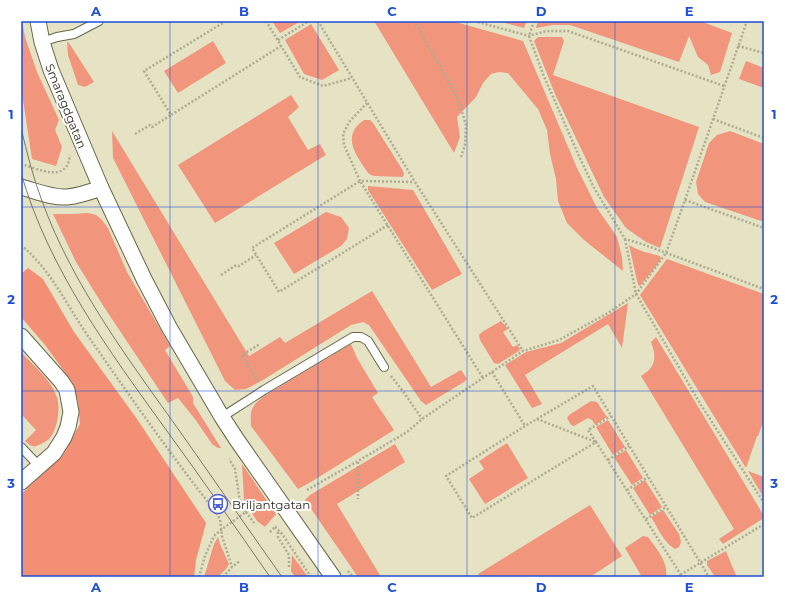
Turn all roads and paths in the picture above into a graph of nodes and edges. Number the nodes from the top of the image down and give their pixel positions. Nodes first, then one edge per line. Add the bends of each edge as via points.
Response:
1 (38, 21) edge
2 (99, 21) edge
3 (226, 21) edge
4 (266, 21) edge
5 (309, 21) edge
6 (318, 21) edge
7 (413, 21) edge
8 (474, 21) edge
9 (534, 21) edge
10 (747, 21) edge
11 (529, 36) junction
12 (278, 40) junction
13 (42, 42) junction
14 (281, 46) junction
15 (738, 46) junction
16 (764, 54) edge
17 (352, 78) junction
18 (724, 86) junction
19 (367, 103) junction
20 (171, 115) junction
21 (713, 120) junction
22 (135, 134) dead end
23 (764, 138) edge
24 (70, 154) dead end
25 (461, 157) dead end
26 (21, 164) edge
27 (360, 181) junction
28 (414, 182) junction
29 (21, 187) edge
30 (101, 188) junction
31 (685, 200) junction
32 (388, 225) junction
33 (764, 228) edge
34 (625, 239) junction
35 (21, 245) edge
36 (666, 254) junction
37 (256, 255) junction
38 (221, 274) dead end
39 (764, 288) edge
40 (636, 294) junction
41 (21, 336) edge
42 (260, 344) dead end
43 (523, 352) junction
44 (384, 367) joint
45 (492, 372) junction
46 (483, 378) junction
47 (261, 385) dead end
48 (611, 416) junction
49 (222, 417) junction
50 (422, 419) junction
51 (537, 419) junction
52 (526, 426) junction
53 (596, 442) junction
54 (629, 446) junction
55 (21, 447) edge
56 (227, 456) dead end
57 (608, 460) junction
58 (358, 461) junction
59 (39, 466) junction
60 (648, 477) junction
61 (21, 482) edge
62 (307, 490) dead end
63 (627, 490) junction
64 (358, 500) dead end
65 (764, 504) edge
66 (666, 506) junction
67 (246, 512) junction
68 (646, 519) junction
69 (254, 523) dead end
70 (279, 523) dead end
71 (764, 524) edge
72 (275, 527) junction
73 (222, 529) junction
74 (278, 531) junction
75 (270, 532) dead end
76 (240, 561) dead end
77 (701, 563) junction
78 (232, 567) junction
79 (289, 568) dead end
80 (681, 575) junction
81 (199, 577) edge
82 (223, 577) edge
83 (311, 577) edge
84 (333, 577) edge
85 (677, 577) edge
86 (709, 577) edge

1 - 13 street, Smaragdgatan
2 - 13 lane via 74,34
3 - 20 path via 144,71
4 - 12 path
5 - 12 path
6 - 17 path
7 - 25 path via 458,98 466,124
8 - 11 path
9 - 11 path
10 - 15 path
11 - 18 path via 546,31 568,31
11 - 34 path via 543,74 593,186
12 - 14 path
13 - 30 street, Smaragdgatan via 61,96
14 - 17 path via 300,77 323,86
14 - 20 path
15 - 16 path
15 - 18 path
17 - 19 path
18 - 21 path
19 - 27 path via 349,122 343,134 344,145
19 - 28 path
20 - 22 path
21 - 23 path
21 - 31 path
24 - 26 path via 69,163 61,172 50,173
27 - 28 path
27 - 32 path
27 - 37 path via 252,248
28 - 43 path
29 - 30 street via 67,197
30 - 49 street via 151,293
31 - 33 path
31 - 36 path
32 - 37 path via 279,292
32 - 46 path
34 - 36 path
34 - 40 path
35 - 73 path via 51,278 132,400 215,511
36 - 39 path
36 - 40 path
37 - 38 path
40 - 43 path via 560,340
40 - 65 path via 701,405
41 - 59 street via 67,390 71,412 64,437 54,453
42 - 47 path via 242,355
43 - 45 path
44 - 49 lane via 368,341 361,337 353,337
44 - 50 path
45 - 46 path
45 - 52 path
46 - 50 path
48 - 51 path via 593,386
48 - 53 path via 588,430
48 - 54 path
49 - 84 street
50 - 58 path via 407,432
51 - 52 path
51 - 53 path
52 - 53 path via 446,476 472,518
53 - 57 path
54 - 57 path
54 - 60 path
55 - 59 lane
56 - 67 path via 235,469 240,502
57 - 63 path
58 - 62 path
58 - 64 path
59 - 61 street
60 - 63 path
60 - 66 path
63 - 68 path
66 - 68 path
66 - 77 path
67 - 69 path
67 - 73 path
68 - 80 path
70 - 72 path
71 - 77 path
72 - 74 path
72 - 75 path
73 - 78 path
73 - 81 path via 214,536
74 - 79 path via 278,537 289,555
74 - 83 path
76 - 78 path
77 - 80 path
77 - 86 path
78 - 82 path
80 - 85 path

